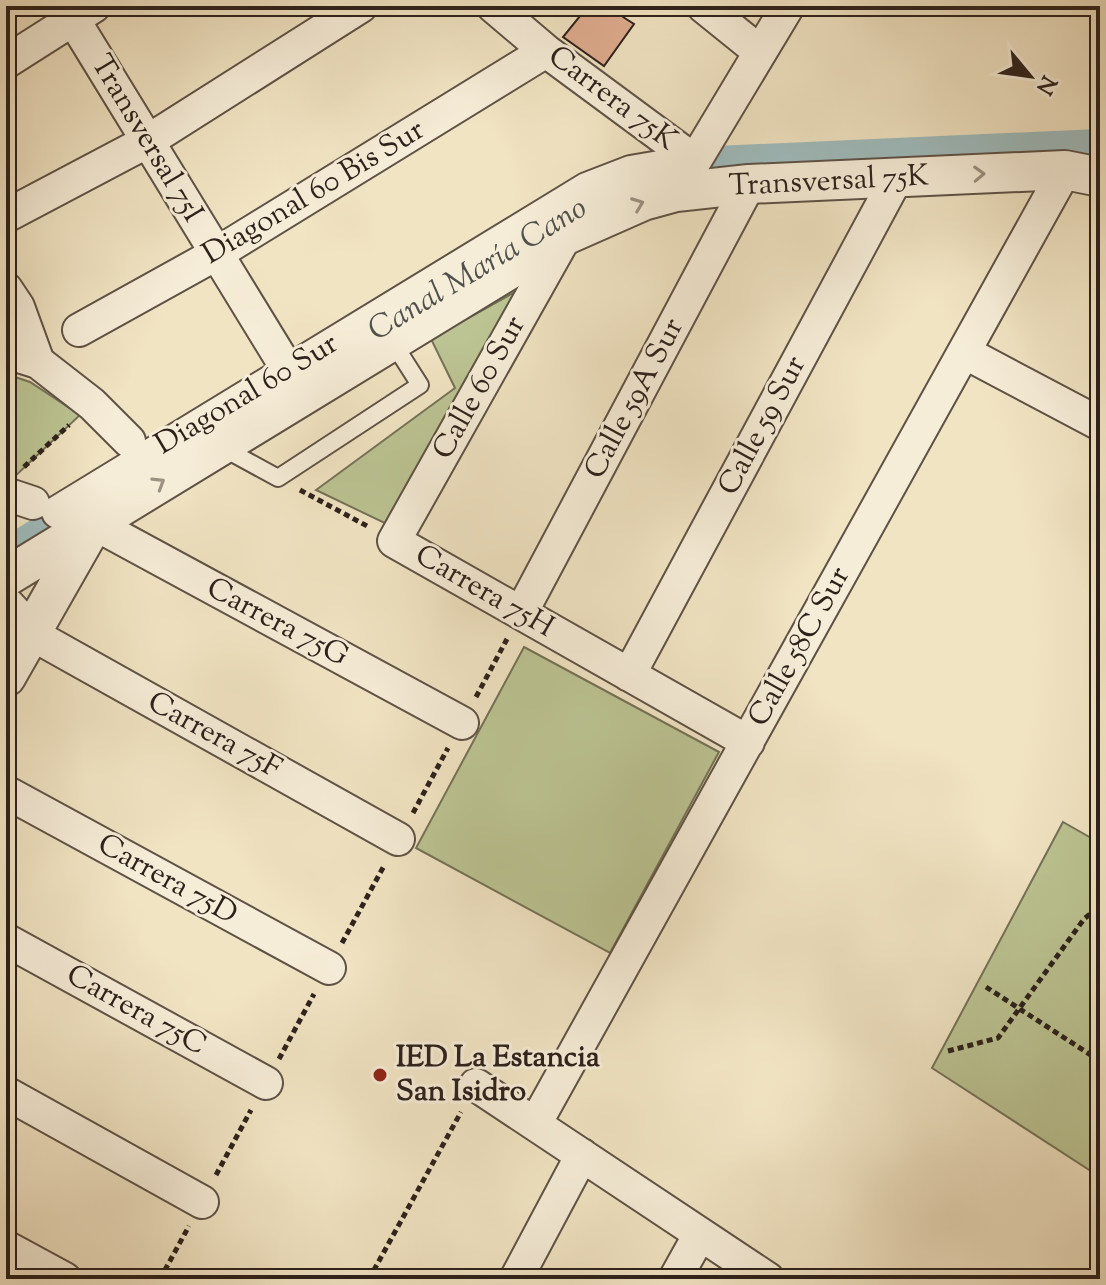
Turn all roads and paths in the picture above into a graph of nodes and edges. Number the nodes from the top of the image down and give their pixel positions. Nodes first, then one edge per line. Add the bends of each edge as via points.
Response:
1 (361, 6) edge
2 (493, 6) edge
3 (703, 6) edge
4 (788, 6) edge
5 (77, 10) edge
6 (546, 51) junction
7 (760, 52) junction
8 (6, 62) edge
9 (148, 141) junction
10 (1083, 174) edge
11 (686, 176) junction
12 (897, 177) junction
13 (749, 184) junction
14 (6, 216) edge
15 (566, 235) junction
16 (216, 254) junction
17 (6, 289) edge
18 (79, 330) dead end
19 (391, 339) junction
20 (6, 352) edge
21 (964, 352) junction
22 (38, 362) junction
23 (295, 382) junction
24 (92, 404) junction
25 (1100, 424) edge
26 (129, 441) dead end
27 (219, 446) junction
28 (278, 478) junction
29 (42, 501) edge
30 (394, 541) junction
31 (6, 577) edge
32 (521, 613) junction
33 (18, 620) edge
34 (629, 675) junction
35 (6, 677) edge
36 (462, 723) dead end
37 (748, 742) junction
38 (6, 792) edge
39 (398, 839) dead end
40 (1100, 906) edge
41 (6, 940) edge
42 (329, 968) dead end
43 (986, 987) dead end
44 (1019, 1009) junction
45 (948, 1051) dead end
46 (1100, 1061) edge
47 (266, 1083) dead end
48 (476, 1085) joint
49 (6, 1093) edge
50 (535, 1124) junction
51 (582, 1155) junction
52 (202, 1202) dead end
53 (700, 1234) junction
54 (6, 1247) edge
55 (65, 1279) edge
56 (369, 1279) edge
57 (516, 1279) edge
58 (675, 1279) edge
59 (768, 1279) edge

1 - 9 street
2 - 6 street, Carrera 75K
3 - 7 street
4 - 7 street
5 - 8 street
5 - 9 street, Transversal 75I
6 - 11 street, Carrera 75K
6 - 16 street, Diagonal 60 Bis Sur
7 - 11 street
9 - 14 street
9 - 16 street, Transversal 75I
12 -> 10 street, Transversal 75K
10 - 21 street, Calle 58C Sur
11 - 13 street, Transversal 75K
15 -> 11 street, Transversal 75K
11 - 23 street, Diagonal 60 Sur via 631,172 587,189
12 - 13 street, Transversal 75K
12 - 34 street, Calle 59 Sur
13 - 32 street, Calle 59A Sur
15 - 19 street, Diagonal 60 Sur
15 - 30 street, Calle 60 Sur
16 - 18 street, Diagonal 60 Bis Sur
16 - 23 street, Transversal 75I
17 - 22 street
19 - 23 street, Diagonal 60 Sur
19 - 28 lane via 420,385
20 - 22 street
21 - 25 street
21 - 37 street, Calle 58C Sur
22 - 24 street
23 - 27 street, Diagonal 60 Sur
23 - 29 street, Diagonal 60 Sur
24 - 26 street
24 - 29 path
27 - 28 lane
29 -> 27 street, Diagonal 60 Sur
28 - 30 path, Carrera 75H
29 - 31 street, Diagonal 60 Sur
29 - 33 street
29 - 36 street, Carrera 75G
30 - 32 street, Carrera 75H
32 - 34 street, Carrera 75H
33 - 35 street
33 - 39 street, Carrera 75F
34 - 37 street, Carrera 75H
37 - 50 street, Calle 58C Sur
38 - 42 street, Carrera 75D
40 - 44 path via 1084,919
41 - 47 street, Carrera 75C
43 - 44 path
44 - 45 path via 998,1038
44 - 46 path
48 - 50 street
48 - 56 path
49 - 52 street
50 - 51 street
51 - 53 street
51 - 57 street
53 - 58 street
53 - 59 street
54 - 55 street

